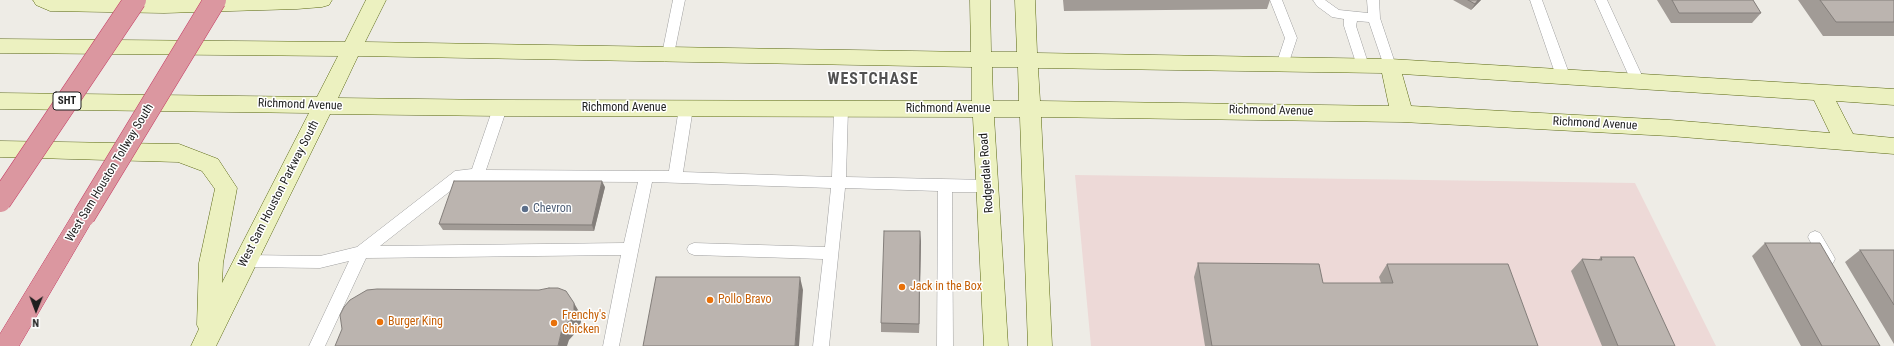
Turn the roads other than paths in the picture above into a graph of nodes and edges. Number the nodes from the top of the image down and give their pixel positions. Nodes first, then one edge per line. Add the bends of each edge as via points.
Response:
1 (43, 0) edge
2 (135, 0) edge
3 (215, 0) edge
4 (222, 0) edge
5 (322, 0) edge
6 (376, 0) edge
7 (679, 0) edge
8 (980, 0) edge
9 (1025, 0) edge
10 (1276, 0) edge
11 (1319, 0) edge
12 (1374, 0) edge
13 (1536, 0) edge
14 (1601, 0) edge
15 (1352, 15) junction
16 (1374, 18) junction
17 (189, 43) junction
18 (0, 46) edge
19 (352, 49) junction
20 (668, 54) junction
21 (982, 60) junction
22 (1028, 61) junction
23 (1282, 65) junction
24 (1364, 66) junction
25 (1390, 66) junction
26 (1563, 76) junction
27 (1637, 80) junction
28 (1821, 93) junction
29 (1894, 97) edge
30 (0, 101) edge
31 (323, 106) junction
32 (500, 108) junction
33 (686, 108) junction
34 (841, 109) junction
35 (983, 109) junction
36 (1030, 110) junction
37 (1402, 114) junction
38 (1846, 142) junction
39 (1894, 146) edge
40 (0, 149) edge
41 (477, 175) junction
42 (646, 176) junction
43 (675, 177) junction
44 (839, 183) junction
45 (945, 186) junction
46 (989, 186) junction
47 (0, 201) edge
48 (1815, 237) dead end
49 (630, 249) junction
50 (694, 249) dead end
51 (361, 252) junction
52 (832, 253) junction
53 (244, 262) junction
54 (1835, 271) edge
55 (206, 339) edge
56 (6, 346) edge
57 (317, 346) edge
58 (611, 346) edge
59 (821, 346) edge
60 (945, 346) edge
61 (996, 346) edge
62 (1040, 346) edge

1 - 5 main road via 50,4 164,6
2 - 47 highway, SHT, bridge
3 - 17 highway, West Sam Houston Tollway South, bridge
4 - 17 highway, bridge
6 - 19 main road, West Sam Houston Parkway South
7 - 20 lane
8 - 21 main road, Rodgerdale Road
9 - 22 main road
10 - 23 lane via 1291,38
11 - 15 lane via 1336,14
12 - 16 lane
13 - 26 lane
14 - 27 lane
15 - 16 lane
15 - 24 lane via 1350,26
16 - 25 lane
17 - 56 highway, West Sam Houston Tollway South, bridge
18 - 19 main road
19 - 20 main road
19 - 31 main road, West Sam Houston Parkway South
20 - 21 main road
21 - 22 main road
21 - 35 main road, Rodgerdale Road
22 - 23 main road
22 - 36 main road
23 - 24 main road
24 - 25 main road
25 - 26 main road
25 - 37 main road
26 - 27 main road
27 - 28 main road
28 - 29 main road
28 - 38 main road
30 - 31 main road, Richmond Avenue
31 - 32 main road, Richmond Avenue
31 - 53 main road, West Sam Houston Parkway South
32 - 33 main road, Richmond Avenue
32 - 41 lane
33 - 34 main road, Richmond Avenue
33 - 43 lane
34 - 35 main road, Richmond Avenue
34 - 44 lane
35 - 36 main road, Richmond Avenue
35 - 46 main road, Rodgerdale Road
36 - 37 main road, Richmond Avenue
36 - 62 main road
37 - 38 main road, Richmond Avenue via 1654,127
38 - 39 main road, Richmond Avenue
40 - 55 main road via 179,153 210,165 226,188 211,263
41 - 42 lane
41 - 51 lane via 460,175
42 - 43 lane
42 - 49 lane
43 - 44 lane
44 - 45 lane
44 - 52 lane
45 - 46 lane
45 - 60 lane
46 - 61 main road, Rodgerdale Road
48 - 54 lane
49 - 51 lane
49 - 58 lane
50 - 52 lane
51 - 53 lane via 320,262
51 - 57 lane
52 - 59 lane
53 - 55 main road, West Sam Houston Parkway South

